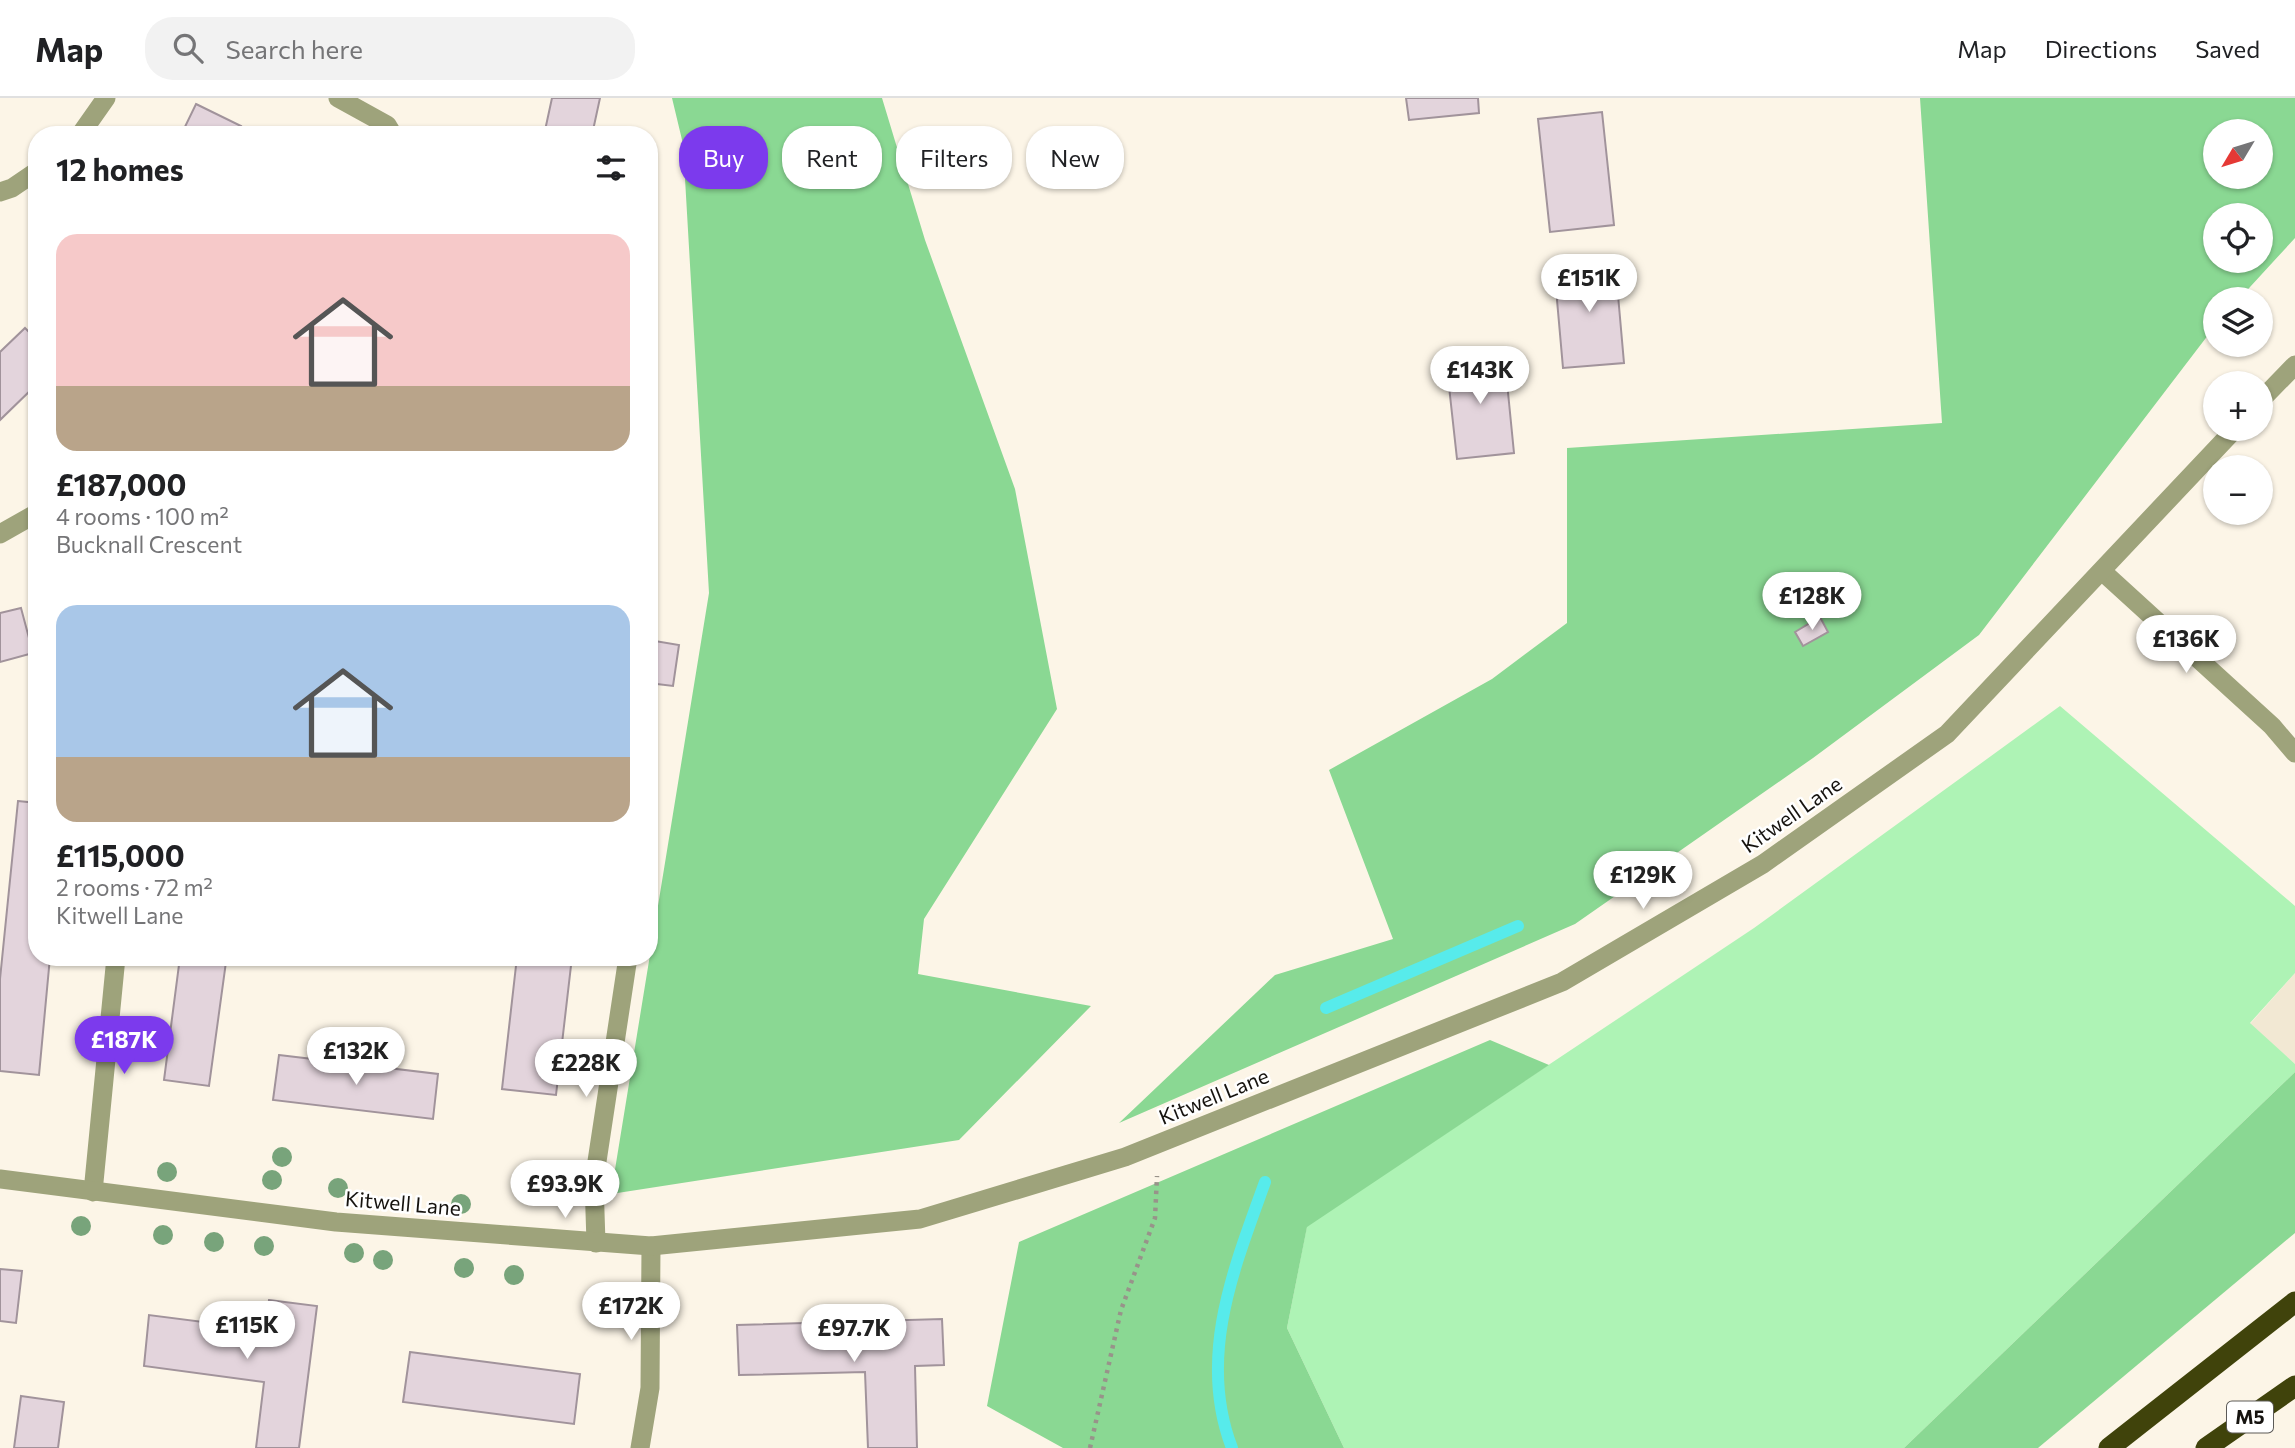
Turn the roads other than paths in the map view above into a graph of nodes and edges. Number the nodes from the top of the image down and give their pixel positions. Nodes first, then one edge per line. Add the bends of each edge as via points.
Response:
1 (106, 98) edge
2 (338, 98) edge
3 (86, 126) edge
4 (388, 126) edge
5 (28, 177) edge
6 (0, 192) edge
7 (2295, 365) edge
8 (2273, 388) edge
9 (2224, 441) edge
10 (28, 518) edge
11 (0, 534) edge
12 (2103, 572) junction
13 (2295, 753) edge
14 (115, 966) edge
15 (627, 966) edge
16 (0, 1180) edge
17 (93, 1192) junction
18 (596, 1243) junction
19 (652, 1246) junction
20 (2295, 1301) edge
21 (2295, 1386) edge
22 (640, 1448) edge
23 (2109, 1448) edge
24 (2206, 1448) edge

1 - 3 street
2 - 4 street
5 - 6 street
7 - 8 street
9 - 12 street, Kitwell Lane
10 - 11 street
12 - 13 street via 2272,726
12 - 19 street, Kitwell Lane via 1947,734 1763,864 1562,982 1125,1157 920,1219
14 - 17 street
15 - 18 street via 594,1181
16 - 17 street, Kitwell Lane
17 - 18 street, Kitwell Lane via 336,1222
18 - 19 street, Kitwell Lane
19 - 22 street via 650,1388
20 - 23 highway
21 - 24 highway, M5

